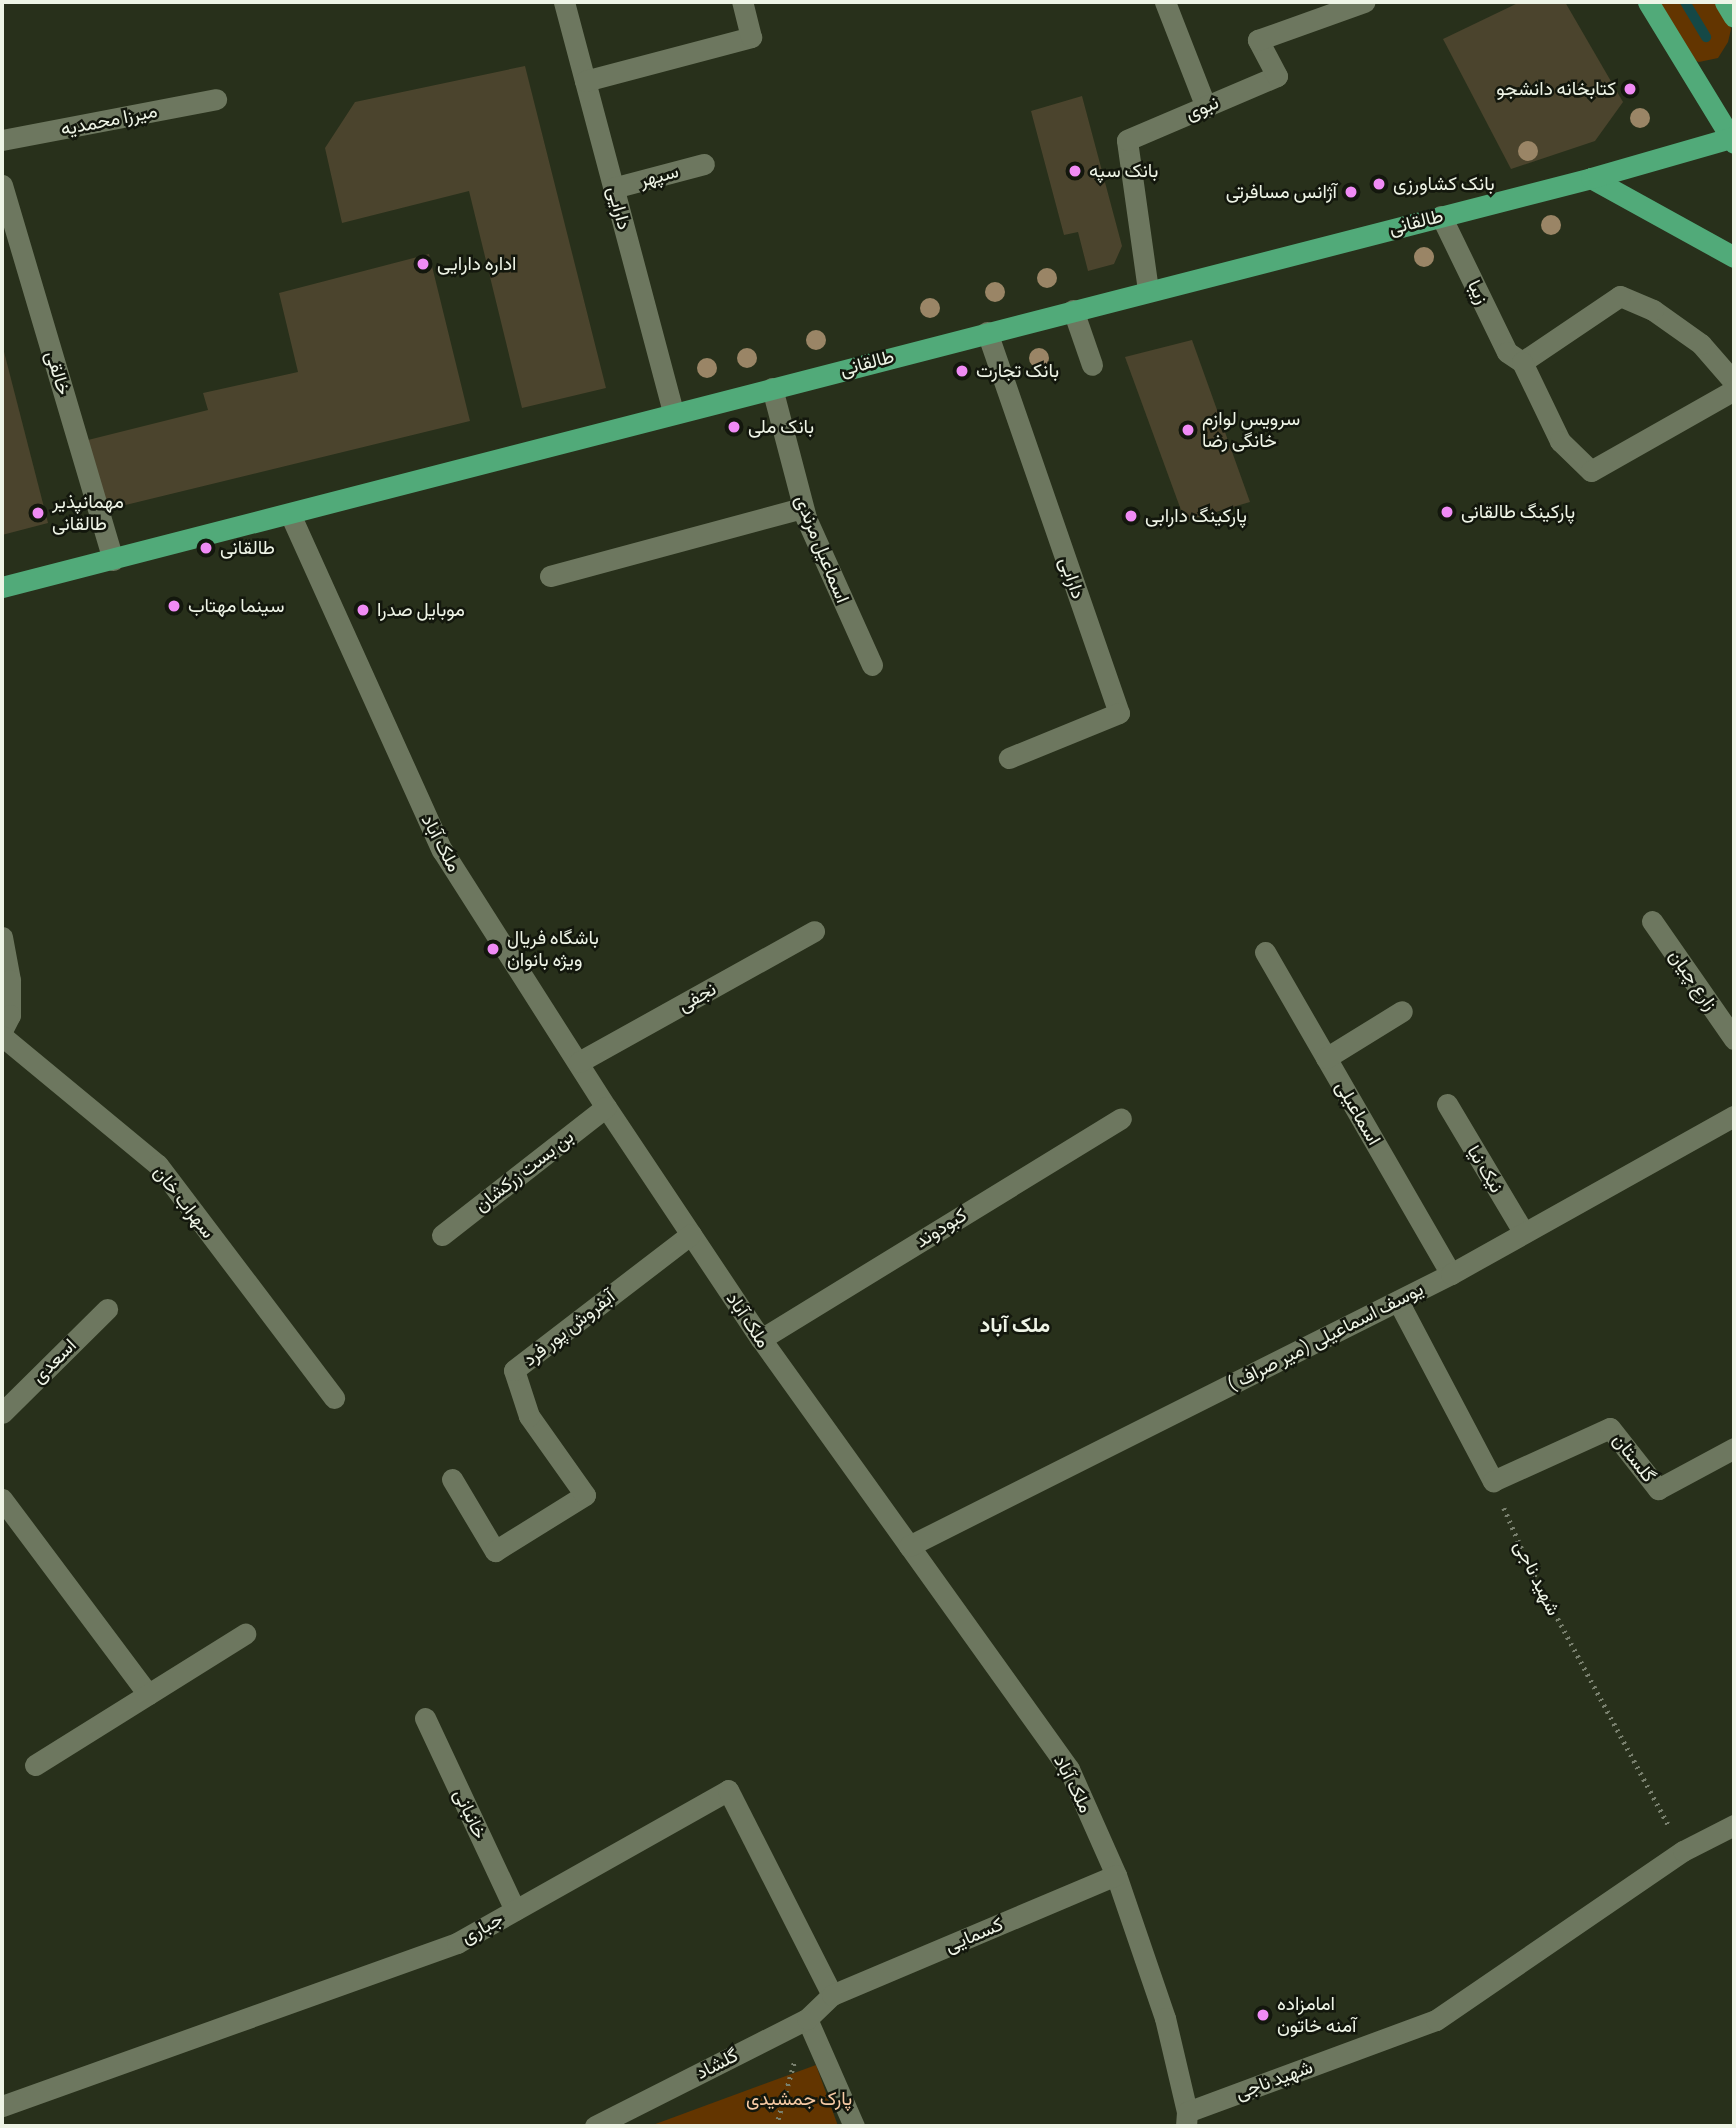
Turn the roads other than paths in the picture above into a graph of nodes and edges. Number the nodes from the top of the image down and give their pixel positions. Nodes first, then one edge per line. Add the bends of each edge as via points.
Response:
1 (564, 2) edge
2 (742, 2) edge
3 (1165, 2) edge
4 (1364, 2) edge
5 (1648, 2) edge
6 (1725, 2) edge
7 (1734, 18) edge
8 (585, 81) junction
9 (216, 99) dead end
10 (1206, 107) junction
11 (2, 140) edge
12 (1734, 140) edge
13 (704, 164) dead end
14 (1591, 178) junction
15 (2, 185) edge
16 (614, 188) junction
17 (1441, 216) junction
18 (1734, 257) edge
19 (1148, 290) junction
20 (1073, 310) junction
21 (987, 332) junction
22 (1522, 362) junction
23 (1091, 365) dead end
24 (1734, 382) edge
25 (772, 388) junction
26 (1734, 390) edge
27 (674, 414) junction
28 (802, 508) junction
29 (290, 514) junction
30 (113, 560) junction
31 (550, 576) dead end
32 (2, 587) edge
33 (872, 665) dead end
34 (1009, 758) dead end
35 (1652, 921) dead end
36 (814, 931) dead end
37 (2, 937) edge
38 (1265, 952) dead end
39 (1402, 1011) dead end
40 (2, 1031) edge
41 (2, 1036) edge
42 (1734, 1039) edge
43 (1326, 1058) junction
44 (579, 1062) junction
45 (1447, 1104) dead end
46 (606, 1107) junction
47 (1734, 1116) edge
48 (1121, 1118) dead end
49 (1524, 1233) junction
50 (691, 1234) junction
51 (442, 1235) dead end
52 (1451, 1274) junction
53 (1398, 1301) junction
54 (107, 1309) dead end
55 (761, 1339) junction
56 (334, 1398) dead end
57 (2, 1413) edge
58 (1734, 1448) edge
59 (452, 1479) dead end
60 (2, 1500) edge
61 (909, 1546) junction
62 (245, 1634) dead end
63 (148, 1695) junction
64 (425, 1718) dead end
65 (35, 1765) dead end
66 (1734, 1825) edge
67 (1116, 1875) junction
68 (515, 1910) junction
69 (832, 1994) junction
70 (807, 2018) junction
71 (2, 2106) edge
72 (1186, 2119) edge
73 (596, 2126) edge
74 (854, 2126) edge

1 - 8 street, دارایی
2 - 8 street via 751,37
3 - 10 street
4 - 10 street, نبوی via 1258,40 1277,76
5 - 12 main road
6 - 7 main road
8 - 16 street, دارایی
9 - 11 street, میرزا محمدیه
10 - 19 street, نبوی via 1127,140
12 - 14 main road, طالقانی
13 - 16 street, سپهر
14 - 17 main road, طالقانی
14 - 18 main road
15 - 30 street, خالقی
16 - 27 street, دارایی
17 - 19 main road, طالقانی
17 - 22 street, زیبا via 1507,352
19 - 20 main road, طالقانی
20 - 21 main road, طالقانی
20 - 23 street
21 - 25 main road, طالقانی
21 - 34 street, دارابی via 1119,713
22 - 24 street via 1620,296 1653,310 1700,344
22 - 26 street, زیبا via 1560,441 1591,471
25 - 27 main road, طالقانی
25 - 28 street, اسماعیل مرندی
27 - 29 main road, طالقانی
28 - 31 street
28 - 33 street, اسماعیل مرندی
29 - 30 main road, طالقانی
29 - 44 street, ملک آباد via 442,850
30 - 32 main road, طالقانی
35 - 42 street, زارع چیان
36 - 44 street, نجفی
37 - 40 street via 10,980 10,1015
38 - 43 street, اسماعیلی
39 - 43 street
41 - 56 street, سهراب خان via 158,1165
43 - 52 street, اسماعیلی
44 - 46 street, ملک آباد
45 - 49 street, نیک نیا
46 - 50 street, ملک آباد
46 - 51 street, بن بست زرکشان
47 - 49 street, یوسف اسماعیلی (میر صراف )
48 - 55 street, کبودوند
49 - 52 street, یوسف اسماعیلی (میر صراف )
50 - 55 street, ملک آباد
50 - 59 street, آبفروش پور فرد via 514,1370 528,1416 585,1495 495,1551
52 - 53 street, یوسف اسماعیلی (میر صراف )
53 - 58 street, گلستان via 1493,1481 1610,1428 1658,1489
53 - 61 street, یوسف اسماعیلی (میر صراف )
54 - 57 street, اسعدی
55 - 61 street, ملک آباد
60 - 63 street
61 - 67 street, ملک آباد via 1069,1769
62 - 63 street
63 - 65 street
64 - 68 street, خانبانی
66 - 72 street, شهید ناجی via 1683,1852 1436,2020
67 - 69 street, کسمایی
67 - 72 street, ملک آباد via 1165,2018
68 - 69 street, جباری via 727,1790
68 - 71 street, جباری via 457,1943
69 - 70 street, گلشاد
70 - 73 street, گلشاد
70 - 74 street

